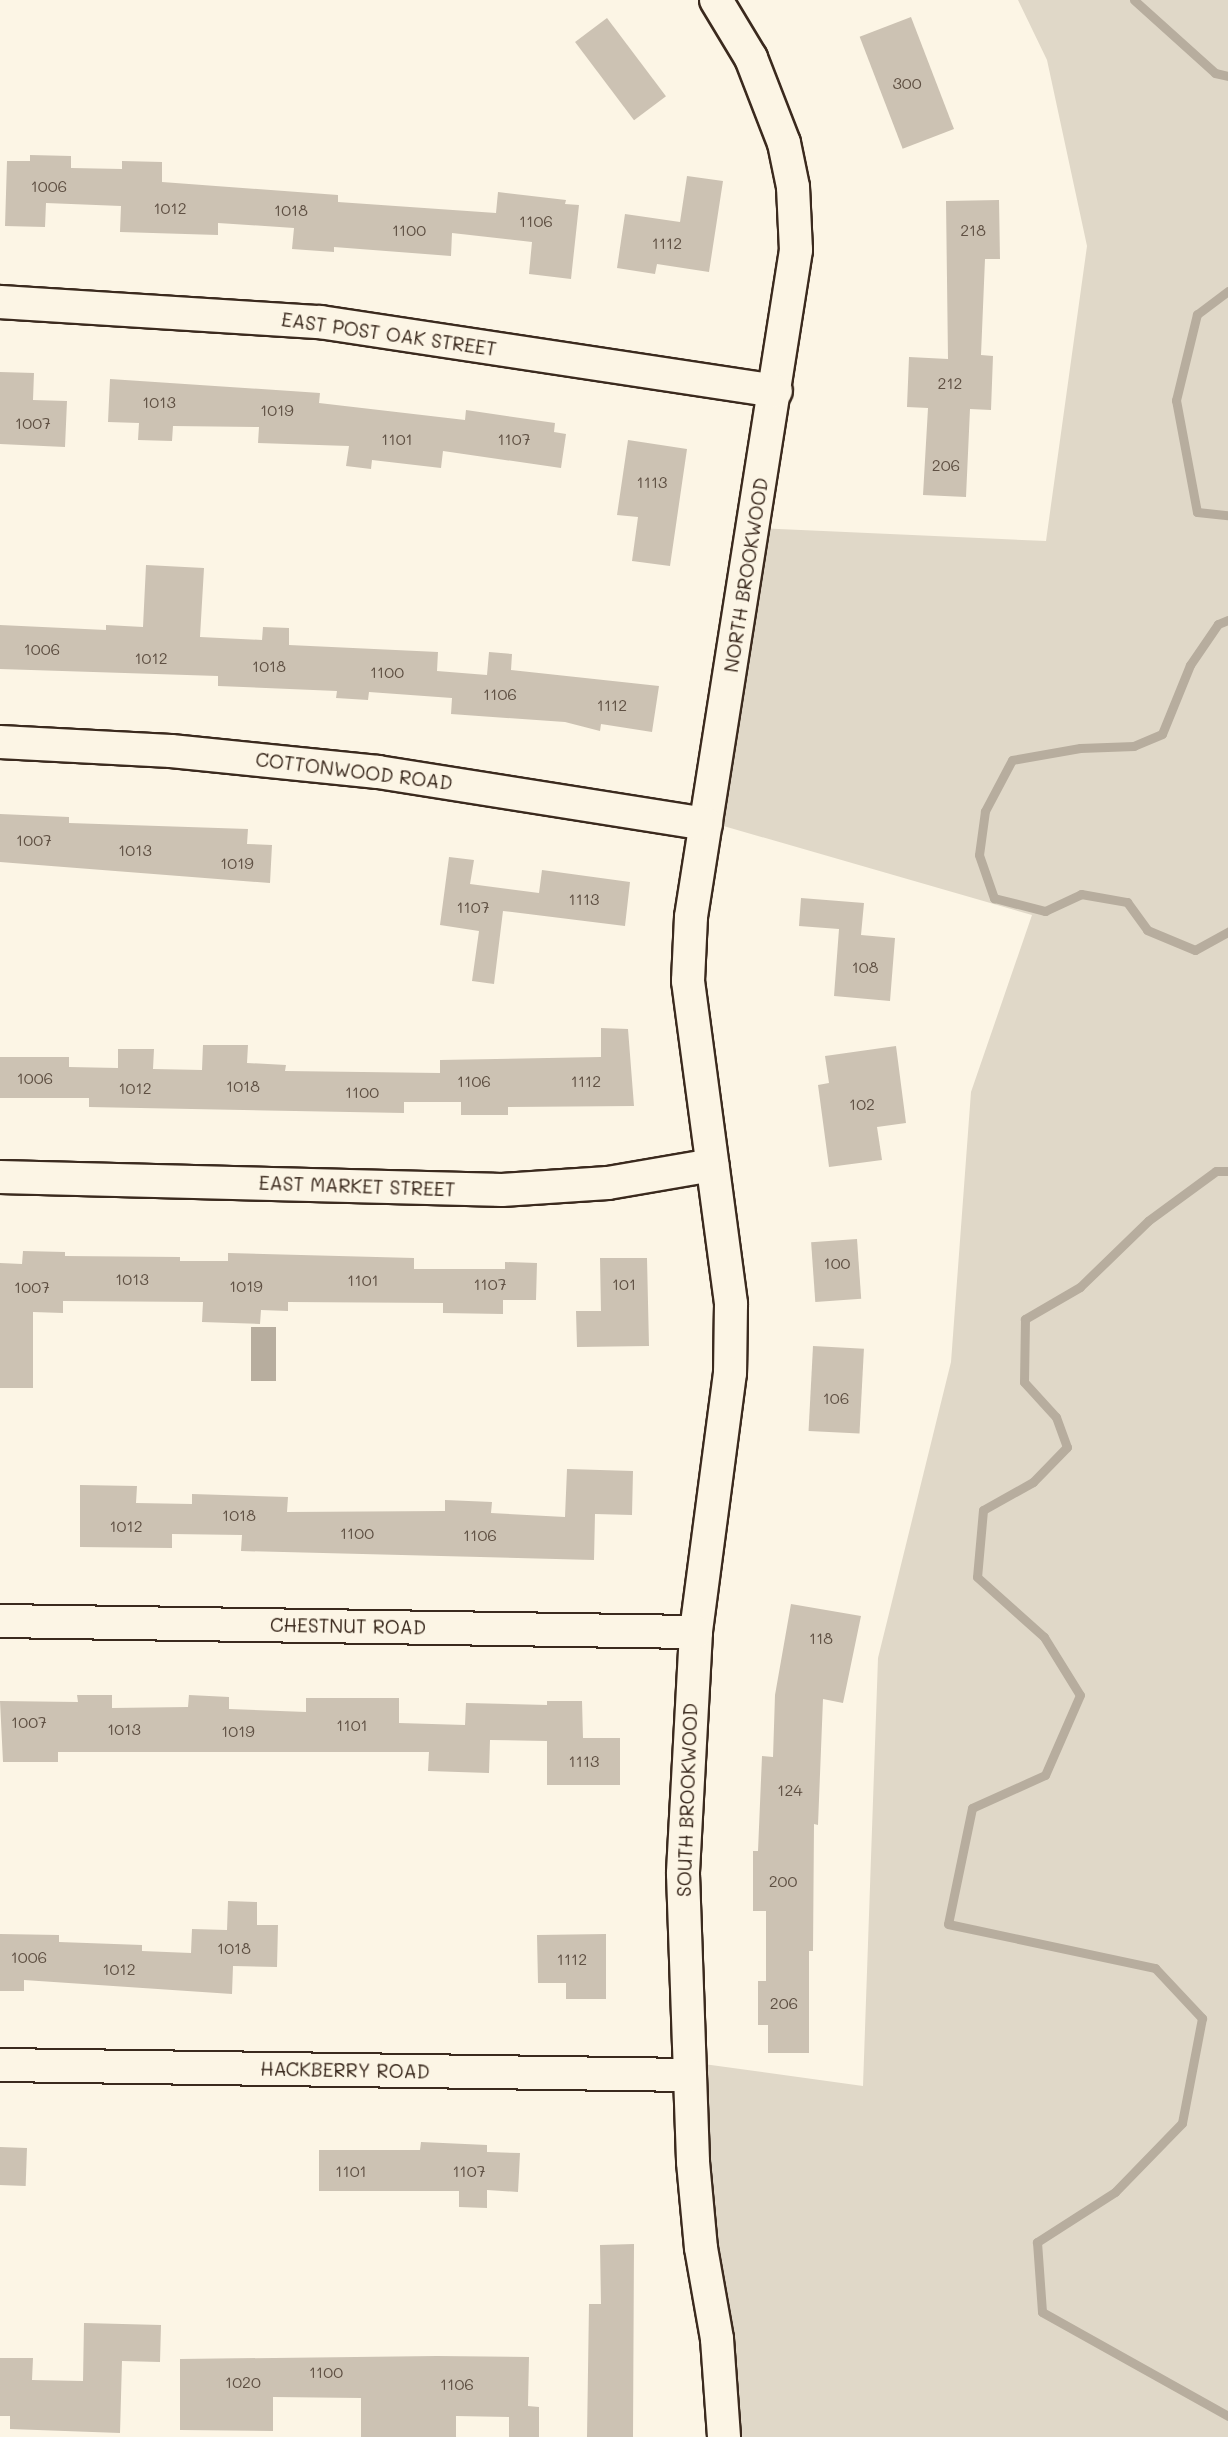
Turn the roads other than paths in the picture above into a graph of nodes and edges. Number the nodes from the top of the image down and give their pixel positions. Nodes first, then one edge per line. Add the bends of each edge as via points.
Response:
1 (716, 0) edge
2 (0, 302) edge
3 (776, 391) junction
4 (0, 742) edge
5 (706, 824) junction
6 (712, 1165) junction
7 (0, 1177) edge
8 (0, 1621) edge
9 (696, 1632) junction
10 (0, 2065) edge
11 (690, 2075) junction
12 (724, 2437) edge

1 - 3 street, NORTH BROOKWOOD via 770,100 793,187 796,250
2 - 3 street, EAST POST OAK STREET via 320,322
3 - 5 street, NORTH BROOKWOOD
4 - 5 street, COTTONWOOD ROAD via 154,750 353,769 511,790
5 - 6 street, NORTH BROOKWOOD via 691,917 688,981
6 - 7 street, EAST MARKET STREET via 608,1183 502,1190
6 - 9 street, SOUTH BROOKWOOD via 729,1270 730,1373
8 - 9 street, CHESTNUT ROAD
9 - 11 street, SOUTH BROOKWOOD via 683,1874
10 - 11 street, HACKBERRY ROAD
11 - 12 street, SOUTH BROOKWOOD via 700,2235 718,2339

